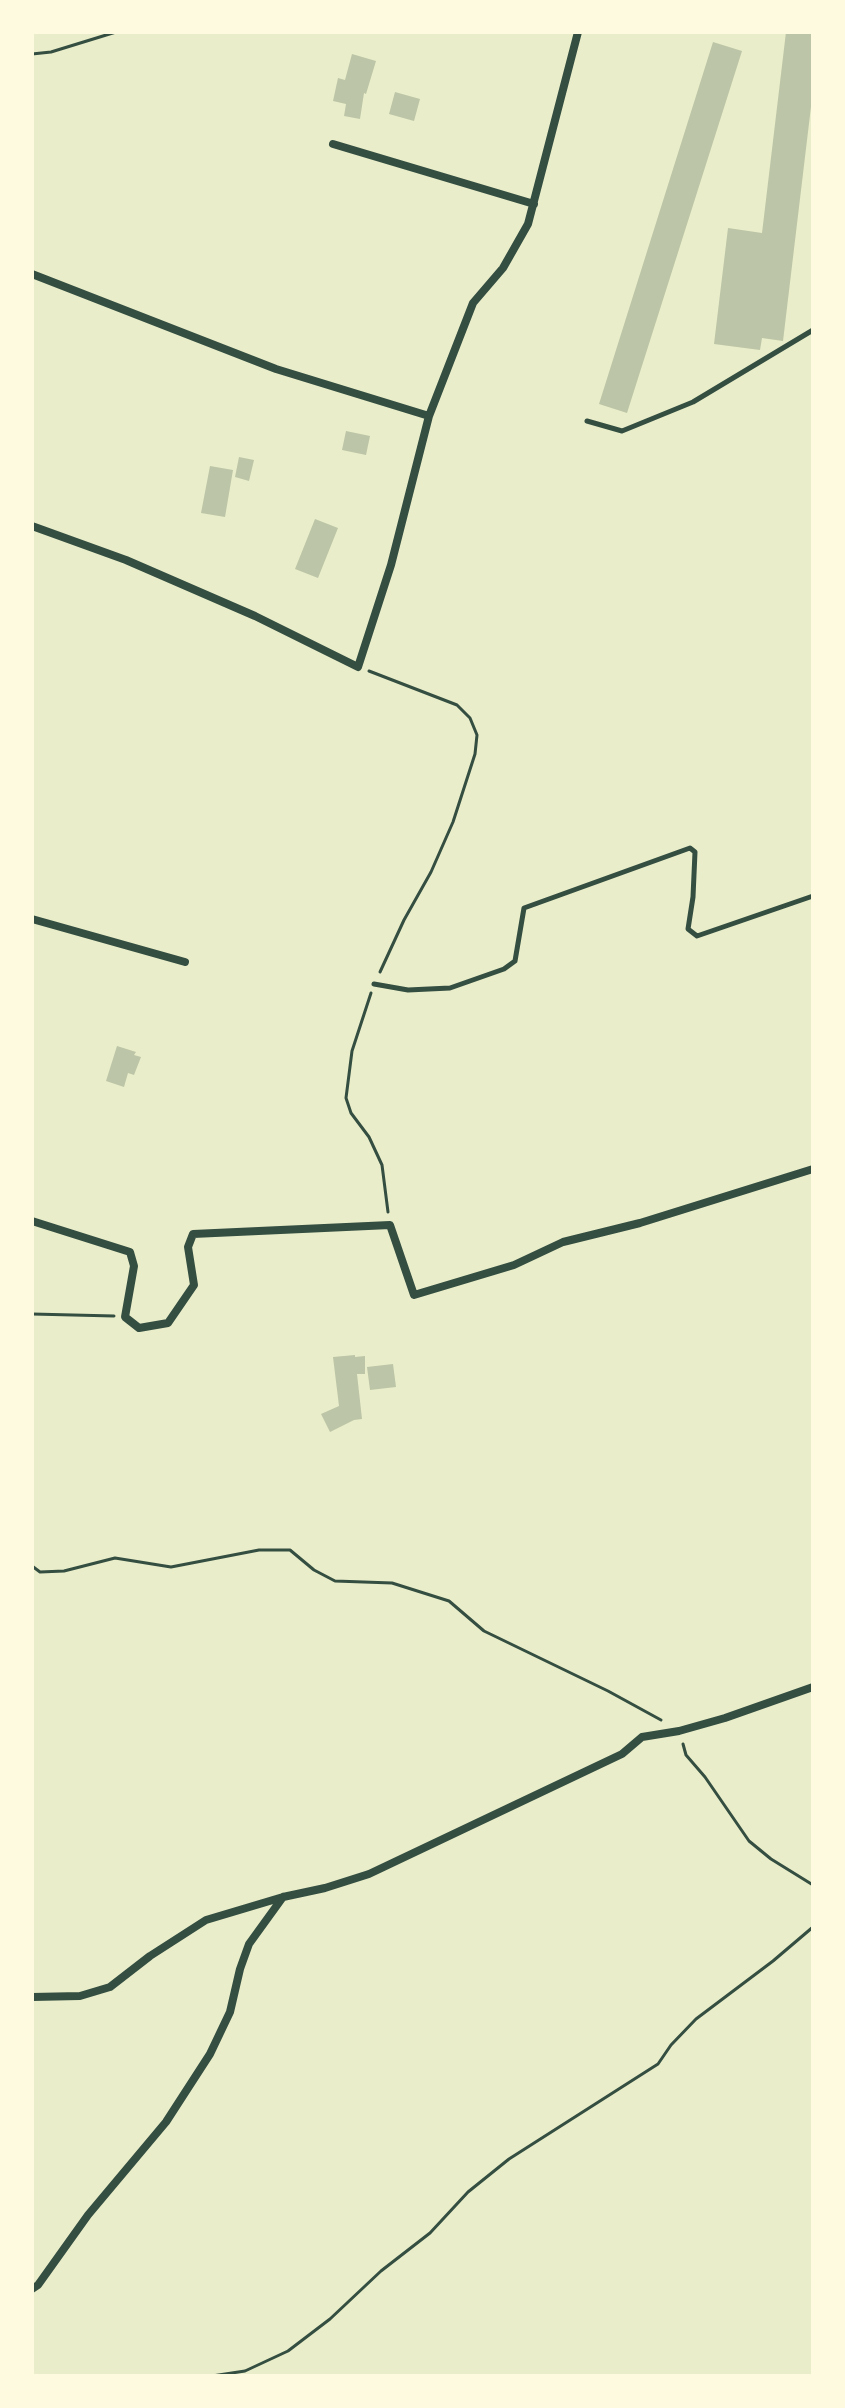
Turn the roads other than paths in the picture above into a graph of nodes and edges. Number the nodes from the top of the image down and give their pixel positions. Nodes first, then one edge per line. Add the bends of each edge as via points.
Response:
1 (578, 32) edge
2 (333, 144) dead end
3 (534, 204) junction
4 (32, 274) edge
5 (813, 330) edge
6 (429, 416) junction
7 (587, 421) dead end
8 (32, 526) edge
9 (813, 896) edge
10 (32, 919) edge
11 (185, 962) dead end
12 (374, 984) road end
13 (813, 1169) edge
14 (32, 1221) edge
15 (813, 1687) edge
16 (283, 1897) junction
17 (32, 1997) edge
18 (32, 2289) edge

1 - 3 street
2 - 3 street
3 - 6 street via 503,268 473,303
4 - 6 street via 276,369
5 - 7 lane via 693,402 650,420 622,431
6 - 8 street via 358,667 126,560
9 - 12 lane via 697,936 688,929 695,852 690,848 524,908 515,961 504,969 450,988 408,990
10 - 11 street
13 - 14 street via 563,1242 514,1265 414,1295 390,1225 193,1234 188,1247 194,1285 168,1323 139,1328 125,1317 134,1266 130,1252
15 - 16 street via 725,1718 642,1737 622,1754 369,1874
16 - 17 street via 206,1920 110,1987 80,1996
16 - 18 street via 249,1944 230,2012 210,2054 166,2122

